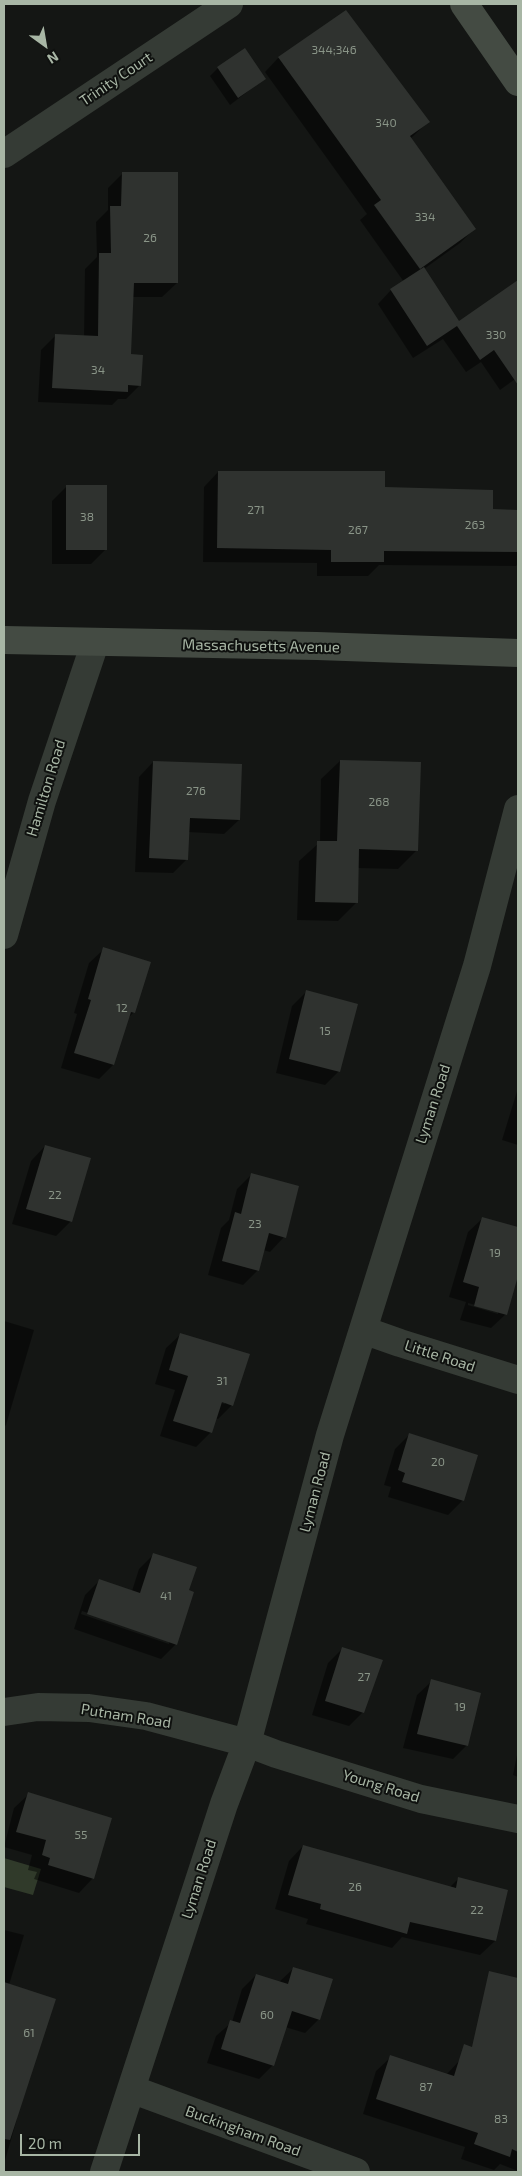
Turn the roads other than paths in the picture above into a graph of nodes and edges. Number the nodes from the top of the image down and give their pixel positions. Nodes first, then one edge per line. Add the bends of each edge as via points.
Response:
1 (229, 4) edge
2 (464, 4) edge
3 (518, 82) edge
4 (4, 154) edge
5 (4, 640) edge
6 (95, 643) junction
7 (518, 653) edge
8 (518, 809) edge
9 (4, 935) edge
10 (363, 1330) junction
11 (518, 1380) edge
12 (4, 1712) edge
13 (247, 1743) junction
14 (518, 1819) edge
15 (131, 2089) junction
16 (104, 2172) edge
17 (356, 2172) edge

1 - 4 street, Trinity Court
2 - 3 main road
5 - 6 main road, Massachusetts Avenue
6 - 7 main road, Massachusetts Avenue
6 - 9 street, Hamilton Road via 42,801
8 - 10 street, Lyman Road via 477,966
10 - 11 street, Little Road
10 - 13 street, Lyman Road via 328,1443
12 - 13 street, Putnam Road via 38,1707 89,1708 146,1716
13 - 14 street, Young Road via 421,1799
13 - 15 street, Lyman Road
15 - 16 street, Lyman Road
15 - 17 street, Buckingham Road

